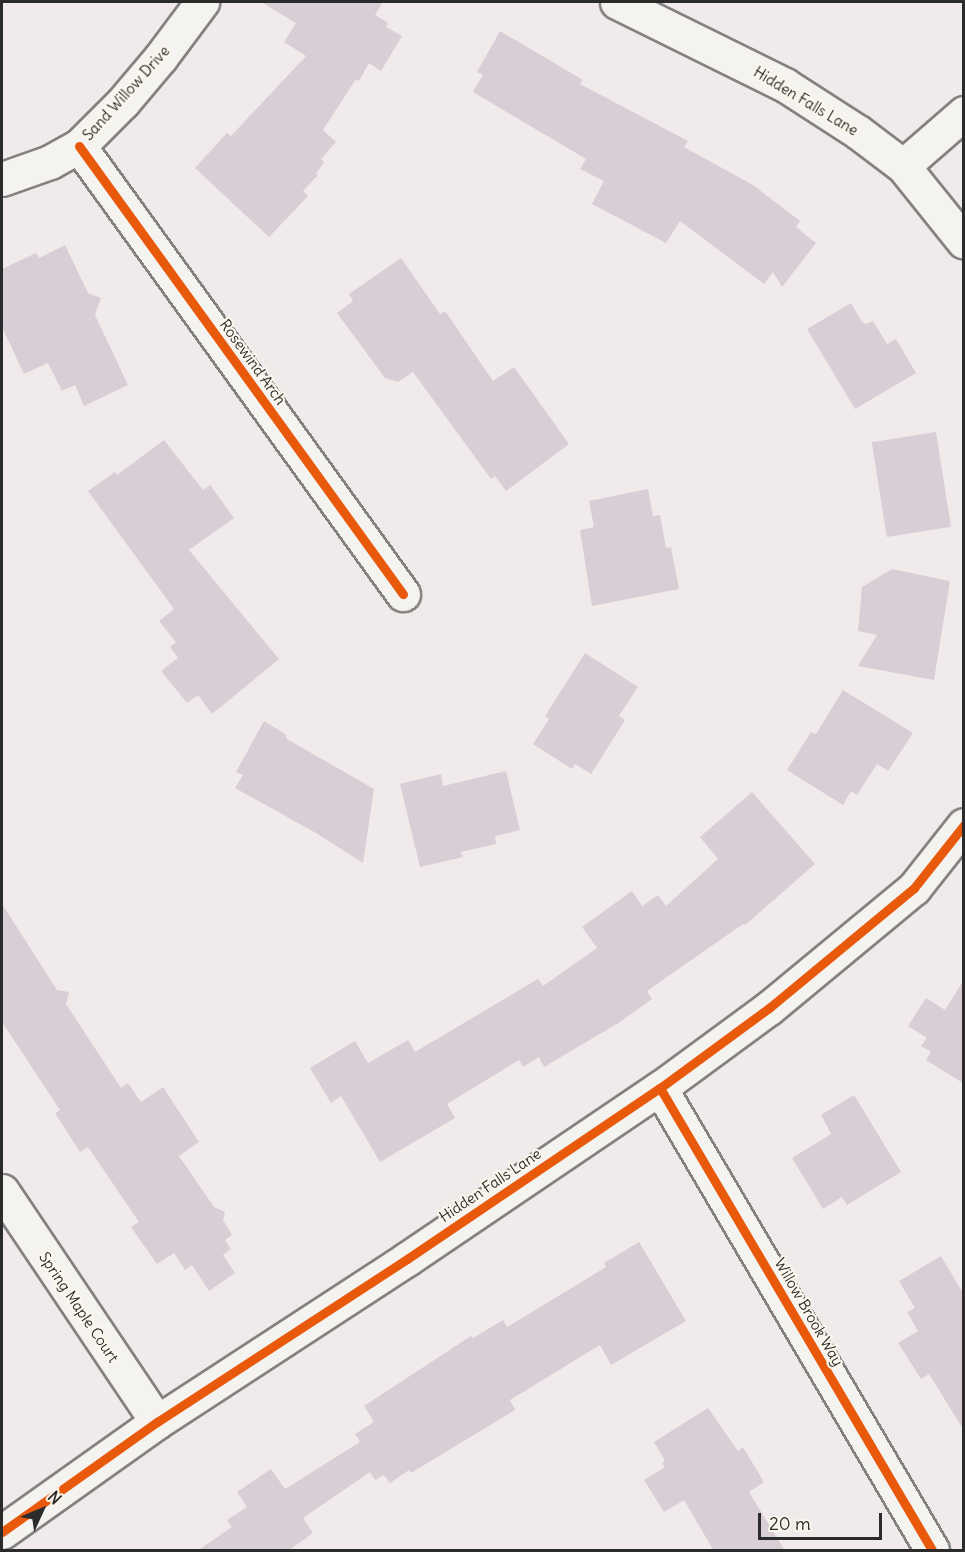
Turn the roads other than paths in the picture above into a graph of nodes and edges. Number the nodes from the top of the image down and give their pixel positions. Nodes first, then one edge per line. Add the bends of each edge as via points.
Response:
1 (202, 2) edge
2 (617, 2) edge
3 (963, 112) edge
4 (79, 146) junction
5 (903, 166) junction
6 (2, 179) edge
7 (963, 242) edge
8 (403, 594) dead end
9 (958, 845) edge
10 (660, 1088) junction
11 (2, 1191) edge
12 (157, 1422) junction
13 (2, 1532) edge
14 (932, 1551) edge

1 - 4 street, Sand Willow Drive via 123,102
2 - 5 street, Hidden Falls Lane via 786,85
3 - 5 street
4 - 6 street, Sand Willow Drive via 50,162
4 - 8 street, Rosewind Arch
5 - 7 street, Hidden Falls Lane
9 - 10 street, Hidden Falls Lane via 914,888 769,1008
10 - 12 street, Hidden Falls Lane
10 - 14 street, Willow Brook Way
11 - 12 street, Spring Maple Court
12 - 13 street, Hidden Falls Lane

